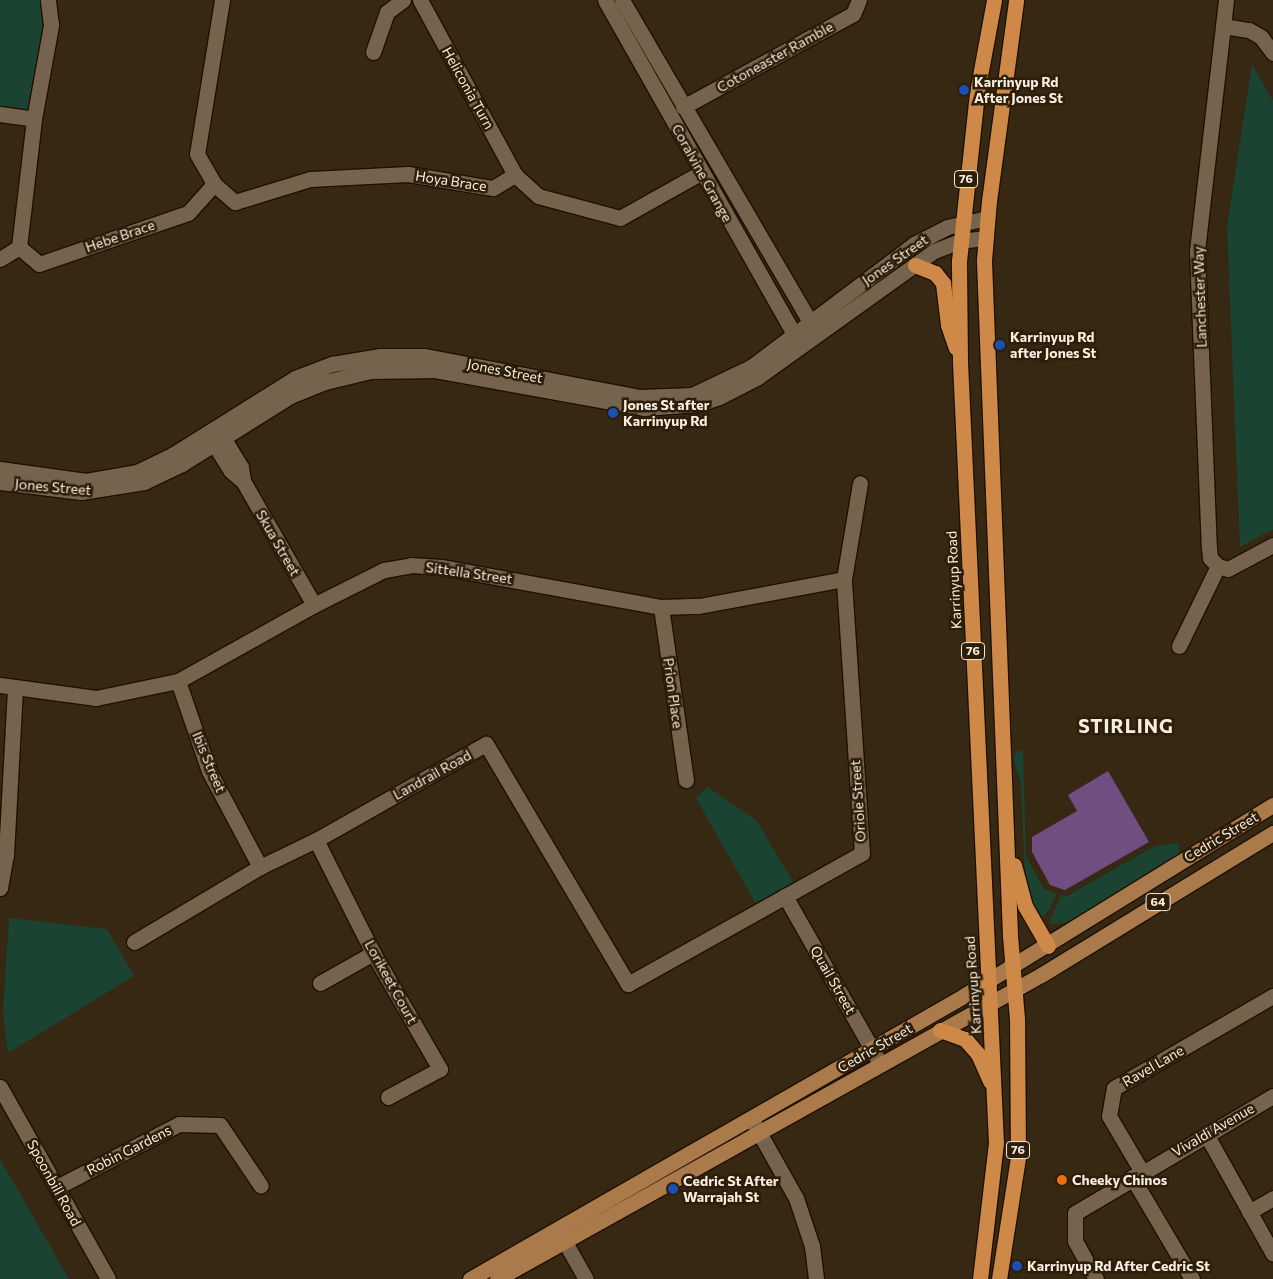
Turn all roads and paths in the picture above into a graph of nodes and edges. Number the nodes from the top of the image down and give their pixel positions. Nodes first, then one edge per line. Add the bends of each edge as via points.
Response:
1 (48, 0) edge
2 (222, 0) edge
3 (403, 0) edge
4 (420, 0) edge
5 (605, 0) edge
6 (622, 0) edge
7 (859, 0) edge
8 (994, 0) edge
9 (1016, 0) edge
10 (1226, 0) edge
11 (1223, 26) junction
12 (373, 52) dead end
13 (1273, 53) edge
14 (683, 107) junction
15 (0, 114) edge
16 (34, 119) junction
17 (702, 172) junction
18 (515, 175) junction
19 (214, 184) junction
20 (987, 218) junction
21 (962, 223) junction
22 (986, 238) junction
23 (960, 241) junction
24 (19, 247) junction
25 (0, 259) edge
26 (915, 265) junction
27 (813, 327) junction
28 (797, 339) junction
29 (960, 361) junction
30 (215, 436) junction
31 (0, 469) edge
32 (0, 482) edge
33 (860, 483) dead end
34 (1273, 545) edge
35 (1218, 566) junction
36 (844, 579) junction
37 (314, 605) junction
38 (661, 606) junction
39 (1179, 646) dead end
40 (178, 681) junction
41 (0, 685) edge
42 (15, 688) junction
43 (686, 780) dead end
44 (1273, 805) edge
45 (1006, 832) junction
46 (1273, 833) edge
47 (316, 840) junction
48 (1193, 853) junction
49 (260, 867) junction
50 (1205, 873) junction
51 (0, 888) edge
52 (785, 896) junction
53 (134, 942) dead end
54 (1048, 946) junction
55 (373, 952) junction
56 (1013, 966) junction
57 (989, 980) junction
58 (320, 983) dead end
59 (628, 984) joint
60 (1016, 988) junction
61 (1273, 996) edge
62 (991, 1002) junction
63 (940, 1030) junction
64 (872, 1049) junction
65 (880, 1063) junction
66 (0, 1087) edge
67 (1273, 1096) edge
68 (388, 1097) dead end
69 (995, 1102) junction
70 (755, 1125) junction
71 (1206, 1134) junction
72 (1137, 1174) junction
73 (261, 1186) dead end
74 (57, 1187) junction
75 (1273, 1198) edge
76 (1249, 1212) junction
77 (560, 1235) junction
78 (1273, 1254) edge
79 (108, 1279) edge
80 (470, 1279) edge
81 (497, 1279) edge
82 (586, 1279) edge
83 (816, 1279) edge
84 (980, 1279) edge
85 (999, 1279) edge
86 (1096, 1279) edge
87 (1192, 1279) edge

1 - 16 street via 51,25
2 - 19 street via 197,154
3 - 12 street via 387,12
4 - 18 street, Heliconia Turn
5 - 17 street, Coralvine Grange
6 - 14 street, Coralvine Grange
7 - 14 street, Cotoneaster Ramble via 853,14
8 - 21 highway, Karrinyup Road / 76 via 977,92
9 - 20 highway, 76
10 - 11 street, Lanchester Way
11 - 13 street via 1249,30 1261,37
11 - 35 street, Lanchester Way via 1197,252 1209,547 1210,558
14 - 27 street, Coralvine Grange
15 - 16 street
16 - 24 street
17 - 18 street via 620,218 538,196
17 - 28 street, Coralvine Grange
18 - 19 street, Hoya Brace via 493,188 408,174 310,179 235,202
19 - 24 street, Hebe Brace via 188,214 39,264
20 - 21 street, Jones Street
20 - 22 highway, 76
21 - 23 highway, Karrinyup Road / 76
21 - 27 street, Jones Street via 914,244
22 - 23 street, Jones Street
22 - 45 highway, 76 via 988,401
23 - 26 street, Jones Street via 934,251
23 - 29 highway, Karrinyup Road / 76
24 - 25 street
26 - 27 street, Jones Street
26 - 29 highway via 935,273 943,283 948,325
27 - 28 street, Jones Street
28 - 30 street, Jones Street via 739,388 698,404 664,409 622,405 435,370 370,371 308,388
29 - 57 highway, Karrinyup Road / 76
30 - 31 street, Jones Street via 153,466 121,477 72,480
30 - 32 street, Jones Street via 164,474 125,487 81,492
30 - 37 street, Skua Street via 240,467 243,481
33 - 36 street, Oriole Street
34 - 35 street via 1228,569
35 - 39 street
36 - 38 street, Sittella Street via 699,606
36 - 52 street, Oriole Street via 862,853
37 - 38 street, Sittella Street via 384,570 411,565 441,567
37 - 40 street, Sittella Street
38 - 43 street, Prion Place
40 - 42 street, Sittella Street via 96,698
40 - 49 street, Ibis Street via 209,771
41 - 42 street, Sittella Street
42 - 51 street via 6,855
44 - 48 main road, Cedric Street / 64
45 - 54 highway via 1025,906
45 - 56 highway, 76
46 - 50 main road, Cedric Street / 64
47 - 49 street, Landrail Road
47 - 55 street, Lorikeet Court
47 - 59 street, Landrail Road via 486,744
48 - 50 main road
48 - 54 main road, Cedric Street / 64
49 - 53 street, Landrail Road
50 - 60 main road, Cedric Street / 64
52 - 59 street, Oriole Street
52 - 64 street, Quail Street
54 - 56 main road, Cedric Street / 64
55 - 58 street
55 - 68 street, Lorikeet Court via 440,1069
56 - 57 main road, Cedric Street / 64
56 - 60 highway, 76
57 - 62 highway, Karrinyup Road / 76
57 - 64 main road, Cedric Street / 64
60 - 62 main road, Cedric Street / 64
60 - 85 highway, 76 via 1018,1157
61 - 72 street, Ravel Lane via 1114,1088 1109,1116
62 - 63 main road, Cedric Street / 64
62 - 69 highway, Karrinyup Road / 76
63 - 65 main road, Cedric Street / 64
63 - 69 highway via 965,1039 978,1054 989,1073
64 - 65 street, Quail Street
64 - 70 main road, Cedric Street / 64
65 - 70 main road, Cedric Street / 64
66 - 74 street, Spoonbill Road
67 - 71 street, Vivaldi Avenue
69 - 84 highway, Karrinyup Road / 76 via 996,1143
70 - 77 main road, Cedric Street / 64
70 - 83 street via 796,1198 806,1223
71 - 72 street, Vivaldi Avenue
71 - 76 street
72 - 86 street, Vivaldi Avenue via 1075,1213 1075,1241
72 - 87 street, Ravel Lane
73 - 74 street, Robin Gardens via 220,1125 180,1124
74 - 79 street, Spoonbill Road
75 - 76 street
76 - 78 street
77 - 80 main road, Cedric Street / 64
77 - 81 main road, Cedric Street / 64
77 - 82 street

